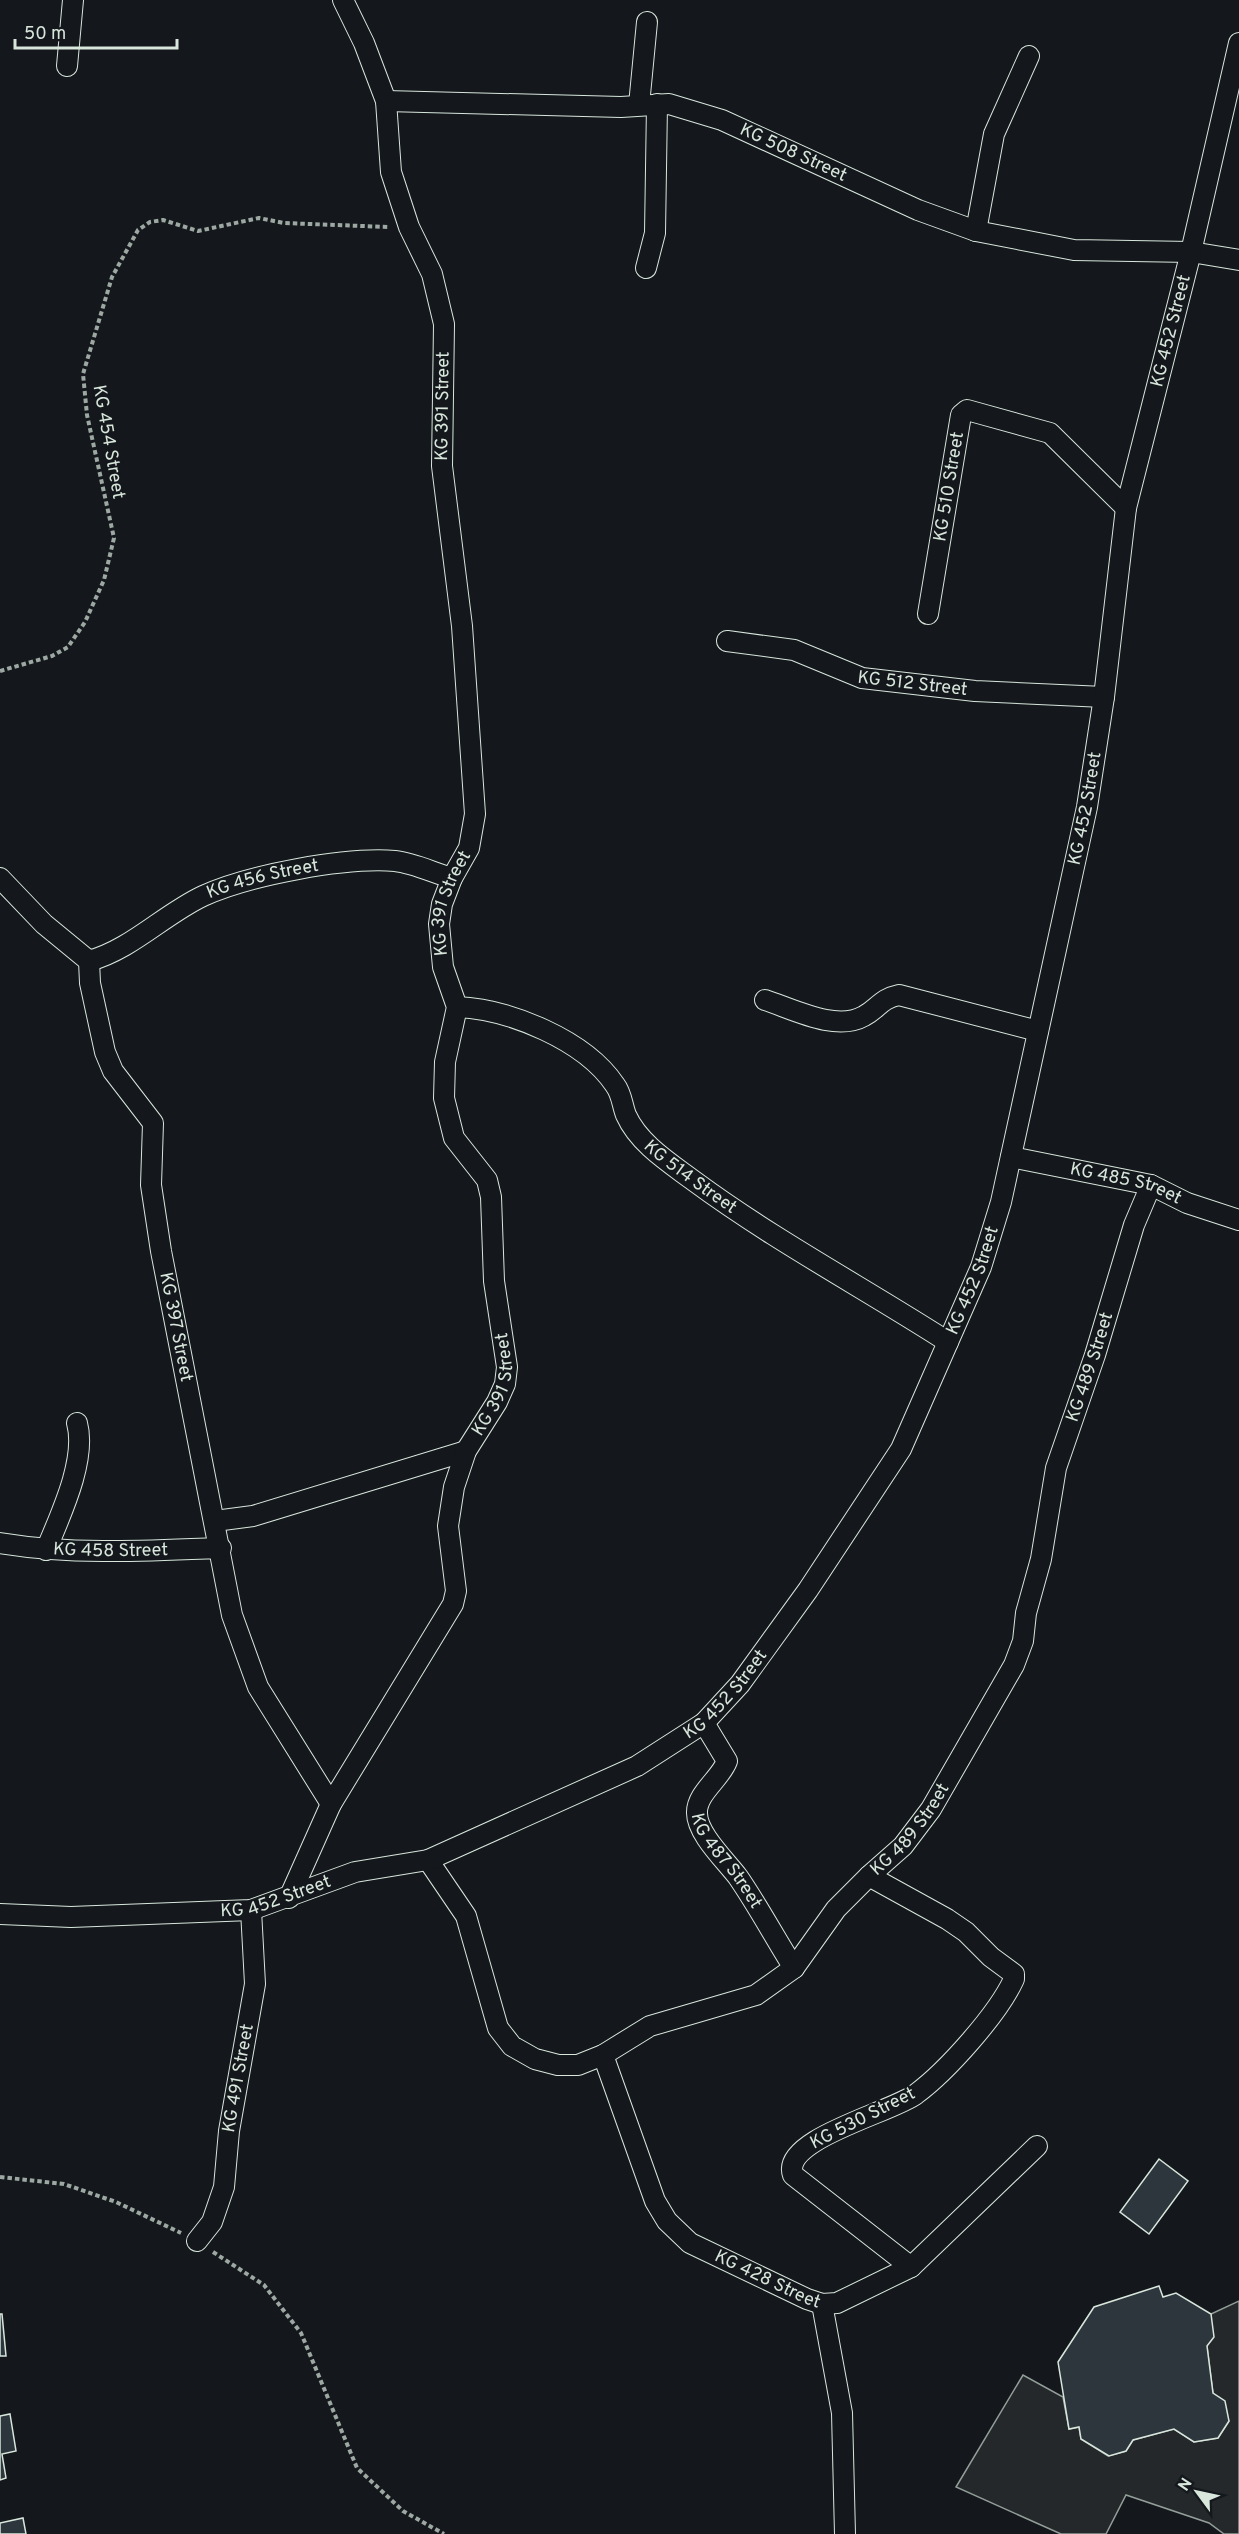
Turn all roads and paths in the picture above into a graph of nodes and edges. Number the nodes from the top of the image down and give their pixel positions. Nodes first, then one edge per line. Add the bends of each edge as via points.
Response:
1 (73, 0) edge
2 (343, 0) edge
3 (648, 22) dead end
4 (1239, 43) edge
5 (1029, 56) dead end
6 (67, 66) dead end
7 (386, 101) junction
8 (648, 105) junction
9 (409, 227) junction
10 (976, 231) junction
11 (1191, 252) junction
12 (1239, 260) edge
13 (646, 268) dead end
14 (1126, 508) junction
15 (928, 614) dead end
16 (727, 641) dead end
17 (0, 671) edge
18 (1104, 697) junction
19 (0, 878) edge
20 (452, 879) junction
21 (89, 961) junction
22 (765, 1000) dead end
23 (457, 1007) junction
24 (1038, 1031) junction
25 (1011, 1157) junction
26 (1151, 1185) junction
27 (1239, 1220) edge
28 (948, 1342) junction
29 (77, 1423) dead end
30 (466, 1451) junction
31 (215, 1521) junction
32 (0, 1543) edge
33 (220, 1548) junction
34 (46, 1550) junction
35 (704, 1724) junction
36 (331, 1804) junction
37 (428, 1860) junction
38 (869, 1876) junction
39 (289, 1898) junction
40 (251, 1910) junction
41 (0, 1914) edge
42 (794, 1968) junction
43 (603, 2055) junction
44 (1037, 2146) dead end
45 (197, 2241) dead end
46 (911, 2267) junction
47 (822, 2304) junction
48 (332, 2404) dead end
49 (444, 2534) edge
50 (845, 2534) edge

1 - 6 street
2 - 7 street, KG 391 Street
3 - 8 street
4 - 11 street, KG 452 Street
5 - 10 street via 994,134
7 - 8 street, KG 508 Street
7 - 9 street, KG 391 Street via 391,172
8 - 10 street, KG 508 Street via 669,104 722,120 918,210
8 - 13 street via 655,234
9 - 17 path, KG 454 Street via 284,223 259,218 198,231 163,220 138,230 112,278 83,374 87,415 114,538 104,580 85,622 68,647 52,656
9 - 20 street, KG 391 Street via 432,274 444,324 442,466 462,626 475,814 469,848
10 - 11 street, KG 508 Street via 1074,250
11 - 12 street, KG 508 Street
11 - 14 street, KG 452 Street
14 - 15 street, KG 510 Street via 1050,433 967,410 961,415
14 - 18 street, KG 452 Street
16 - 18 street, KG 512 Street via 794,650 862,678 975,691
18 - 24 street, KG 452 Street via 1087,807
19 - 21 street via 44,924
20 - 21 street, KG 456 Street via 398,862 365,860 252,879 203,896 123,947
20 - 23 street, KG 391 Street via 439,924 443,967
21 - 31 street, KG 397 Street via 105,1052 113,1071 153,1123 152,1185 161,1251
22 - 24 street via 847,1022 864,1016 886,998 899,995
23 - 28 street, KG 514 Street via 475,1007 523,1020 562,1039 591,1060 615,1085 635,1130 659,1155 719,1200
23 - 30 street, KG 391 Street via 446,1062 444,1098 454,1138 487,1180 494,1281 507,1367 497,1402
24 - 25 street, KG 452 Street
25 - 26 street, KG 485 Street
25 - 28 street, KG 452 Street via 981,1267
26 - 27 street, KG 485 Street via 1187,1203
26 - 38 street, KG 489 Street via 1134,1225 1056,1468 1041,1559 1014,1665 931,1809 903,1846
28 - 35 street, KG 452 Street via 901,1449 801,1600 740,1684
29 - 34 street via 81,1437 68,1497
30 - 31 street via 253,1516
30 - 36 street, KG 391 Street via 454,1487 448,1526 456,1591 453,1604
31 - 33 street, KG 397 Street
32 - 34 street, KG 458 Street
33 - 34 street, KG 458 Street
33 - 36 street, KG 397 Street via 232,1615 258,1687
35 - 37 street, KG 452 Street via 637,1767
35 - 42 street, KG 487 Street via 727,1761 702,1798 696,1810 698,1819
36 - 39 street, KG 391 Street
37 - 39 street, KG 452 Street via 355,1872
37 - 43 street, KG 489 Street via 466,1916 498,2028 512,2046 558,2066 578,2065
38 - 42 street, KG 489 Street via 836,1909
38 - 46 street, KG 530 Street via 966,1932 1014,1974 978,2032 917,2093 905,2102 842,2127 805,2147 793,2159 793,2175
39 - 40 street, KG 452 Street
40 - 41 street, KG 452 Street via 71,1917
40 - 45 street, KG 491 Street via 255,1984 229,2131 224,2187 212,2223
42 - 43 street, KG 489 Street via 756,1995 650,2026
43 - 47 street, KG 428 Street via 655,2201 667,2221 690,2243
44 - 46 street, KG 428 Street
46 - 47 street, KG 428 Street via 837,2303
47 - 50 street via 842,2413
48 - 49 path via 357,2468 403,2511

